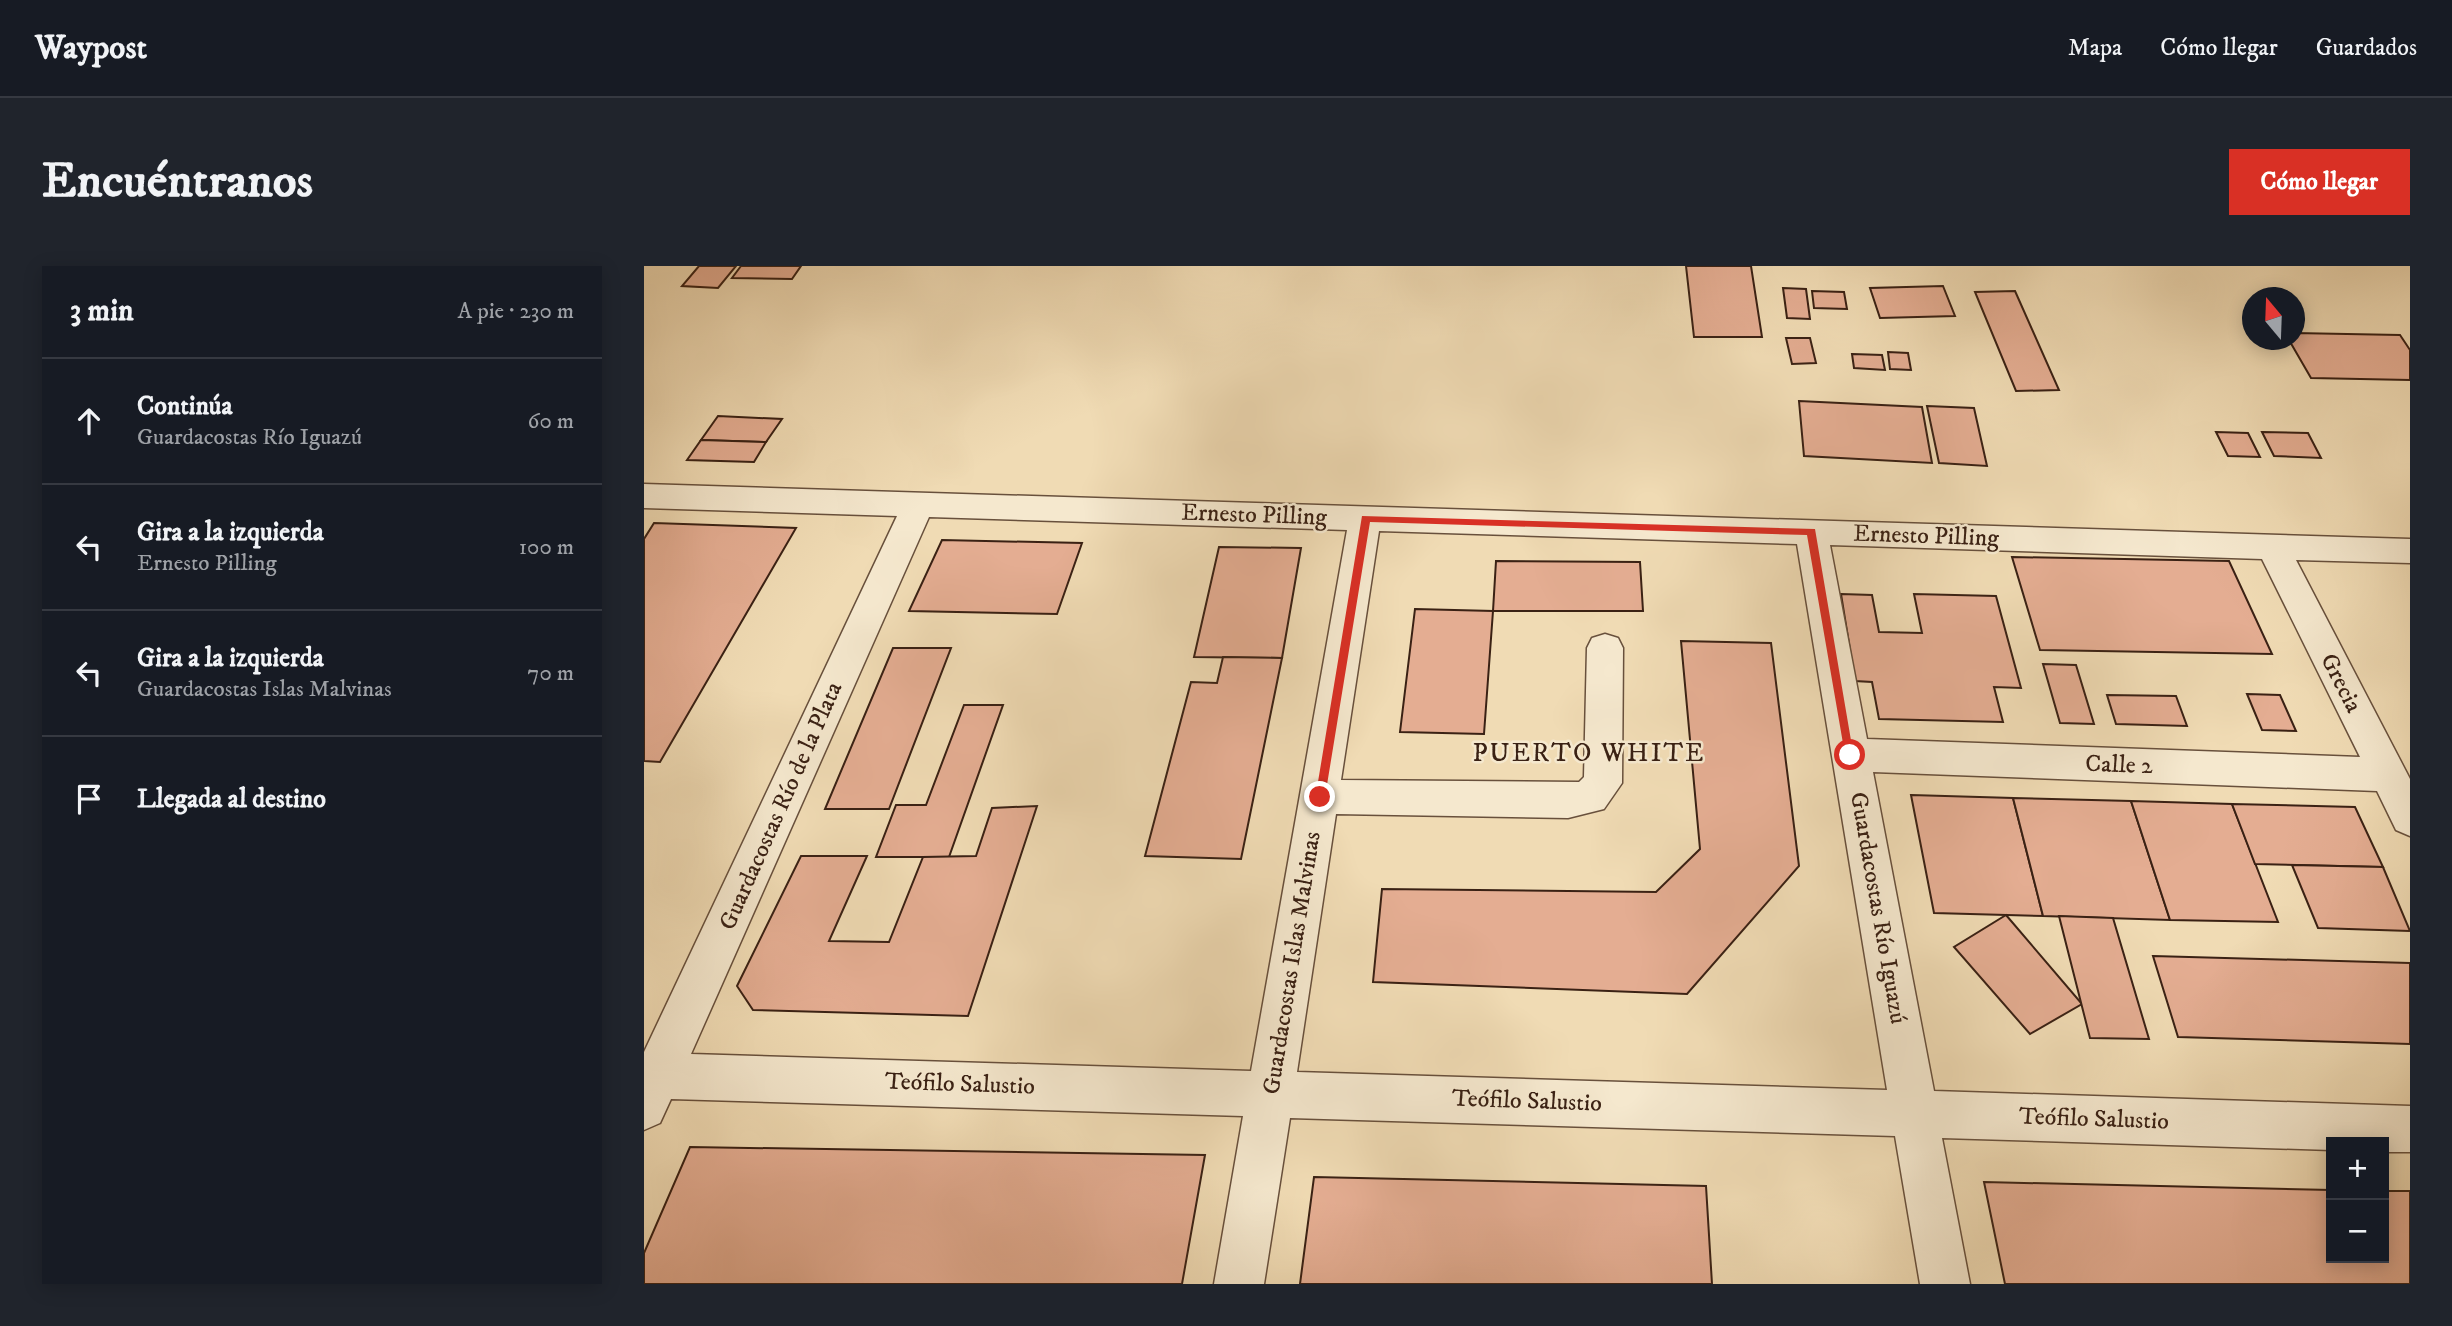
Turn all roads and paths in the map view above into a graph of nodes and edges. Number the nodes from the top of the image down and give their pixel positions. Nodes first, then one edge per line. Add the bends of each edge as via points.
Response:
1 (644, 496) edge
2 (918, 504) junction
3 (1366, 518) junction
4 (1811, 532) junction
5 (2273, 547) junction
6 (2410, 551) edge
7 (1605, 648) dead end
8 (1850, 755) junction
9 (2388, 775) junction
10 (1320, 797) junction
11 (2410, 818) edge
12 (649, 1086) edge
13 (1270, 1093) junction
14 (1914, 1113) junction
15 (2410, 1129) edge
16 (1239, 1284) edge
17 (1945, 1284) edge

1 - 2 street, Ernesto Pilling
2 - 3 street, Ernesto Pilling
2 - 12 street, Guardacostas Río de la Plata
3 - 4 street, Ernesto Pilling
3 - 10 street, Guardacostas Islas Malvinas
4 - 5 street, Ernesto Pilling
4 - 8 street, Guardacostas Río Iguazú
5 - 6 street, Ernesto Pilling
5 - 9 street, Grecia
7 - 10 street via 1603,783 1590,797 1568,801
8 - 9 street, Calle 2
8 - 14 street, Guardacostas Río Iguazú
9 - 11 street, Grecia
10 - 13 street, Guardacostas Islas Malvinas
12 - 13 street, Teófilo Salustio
13 - 14 street, Teófilo Salustio
13 - 16 street, Guardacostas Islas Malvinas
14 - 15 street, Teófilo Salustio
14 - 17 street, Guardacostas Río Iguazú

